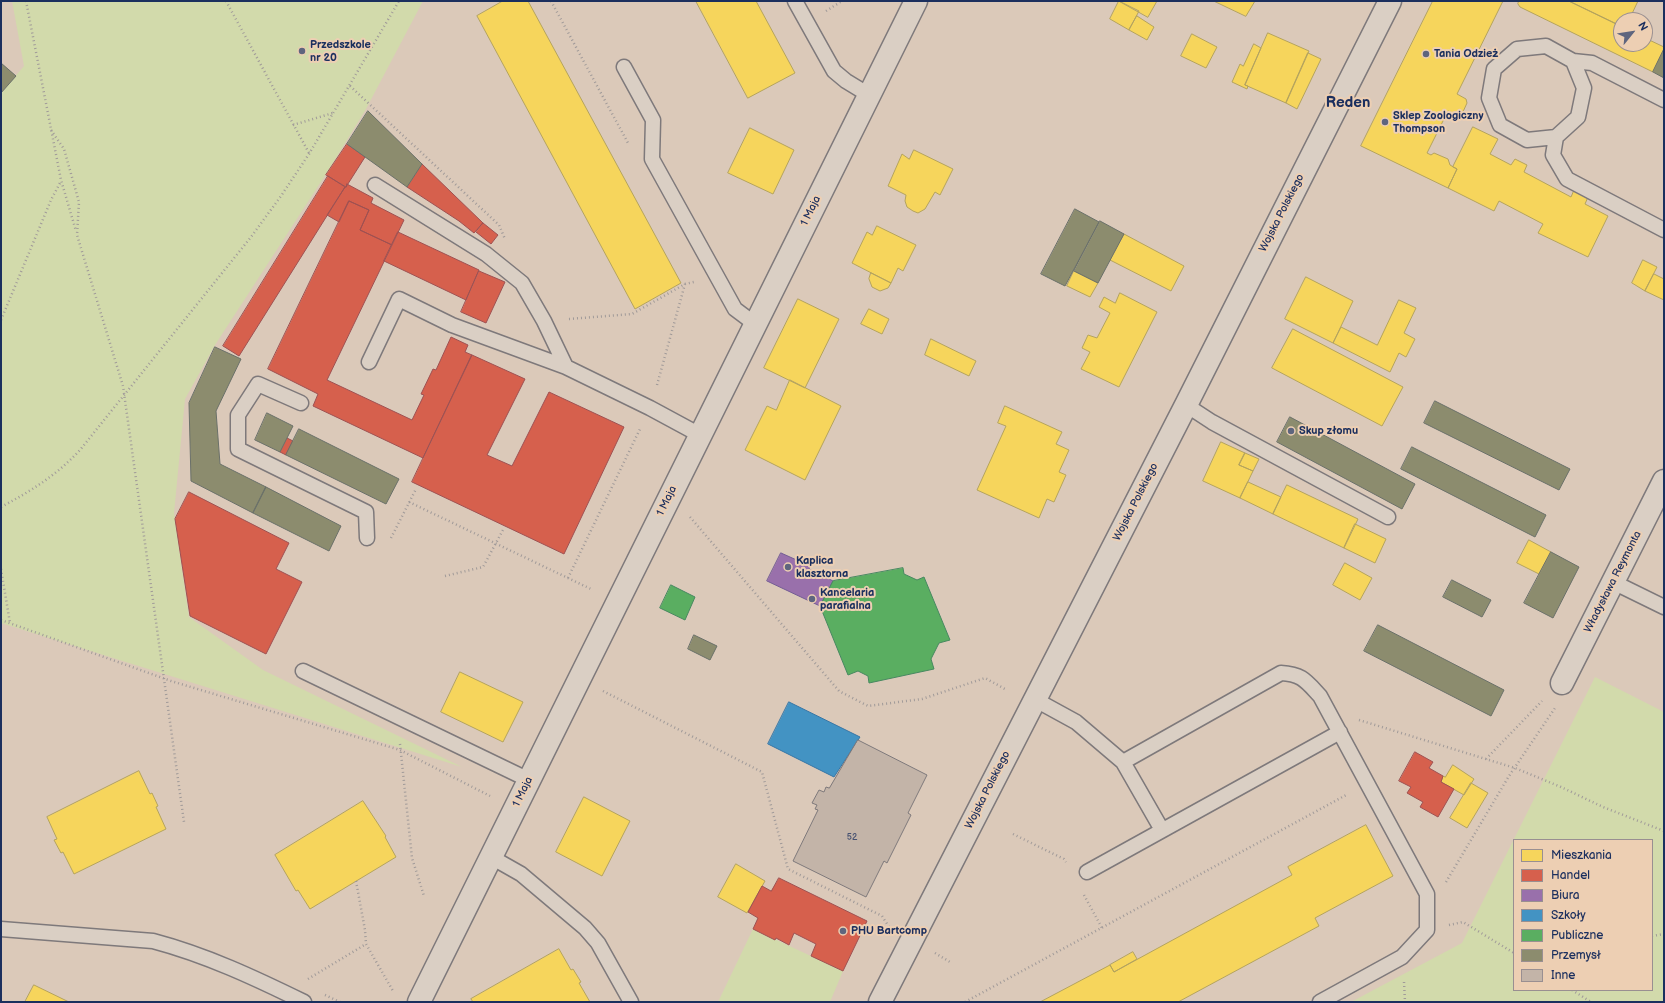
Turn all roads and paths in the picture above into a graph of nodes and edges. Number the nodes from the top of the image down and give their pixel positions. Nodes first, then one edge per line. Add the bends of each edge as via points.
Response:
1 (26, 1) edge
2 (226, 1) edge
3 (399, 1) edge
4 (551, 1) edge
5 (795, 1) edge
6 (916, 1) edge
7 (1390, 1) edge
8 (1572, 61) junction
9 (624, 68) dead end
10 (350, 86) junction
11 (869, 95) junction
12 (1664, 100) edge
13 (333, 113) junction
14 (293, 125) junction
15 (51, 130) junction
16 (1556, 137) junction
17 (309, 154) junction
18 (652, 159) junction
19 (61, 180) junction
20 (375, 186) dead end
21 (1664, 230) edge
22 (77, 235) junction
23 (505, 240) dead end
24 (1, 320) edge
25 (544, 321) junction
26 (755, 324) junction
27 (369, 362) dead end
28 (566, 367) junction
29 (125, 395) junction
30 (301, 403) dead end
31 (1186, 405) junction
32 (650, 408) junction
33 (638, 433) dead end
34 (700, 435) junction
35 (1664, 481) edge
36 (416, 489) dead end
37 (668, 499) junction
38 (409, 502) junction
39 (1, 507) edge
40 (1388, 517) dead end
41 (503, 530) dead end
42 (367, 538) dead end
43 (389, 541) dead end
44 (496, 544) junction
45 (1, 569) edge
46 (445, 576) dead end
47 (568, 578) junction
48 (1613, 582) junction
49 (618, 601) junction
50 (1664, 607) edge
51 (1, 620) edge
52 (10, 623) junction
53 (303, 671) dead end
54 (164, 679) junction
55 (579, 680) junction
56 (1562, 683) junction
57 (1005, 689) dead end
58 (1034, 699) junction
59 (400, 717) junction
60 (1332, 718) junction
61 (1340, 732) junction
62 (400, 750) junction
63 (1486, 759) junction
64 (1123, 762) junction
65 (1515, 768) junction
66 (529, 780) junction
67 (1368, 783) junction
68 (492, 800) dead end
69 (184, 822) dead end
70 (1162, 830) junction
71 (1664, 831) edge
72 (491, 857) junction
73 (1087, 872) dead end
74 (356, 881) dead end
75 (1427, 894) junction
76 (424, 896) dead end
77 (882, 916) dead end
78 (1, 929) edge
79 (1427, 930) junction
80 (1664, 934) edge
81 (1653, 936) edge
82 (366, 944) junction
83 (1513, 952) edge
84 (1574, 991) edge
85 (397, 997) dead end
86 (299, 1000) edge
87 (419, 1002) edge
88 (631, 1002) edge
89 (880, 1002) edge
90 (965, 1002) edge
91 (1320, 1002) edge
92 (1591, 1002) edge

1 - 15 path
2 - 14 path
3 - 10 path
4 - 18 path via 635,155
5 - 11 lane via 834,71
6 - 11 street, 1 Maja
7 - 31 street, Wojska Polskiego
8 - 12 lane via 1592,63
8 - 16 lane via 1584,88 1578,117
8 - 16 lane via 1546,46 1517,49 1494,69 1489,98 1500,125 1526,140
9 - 18 lane via 653,120
10 - 13 path
10 - 23 path via 499,225
11 - 26 street, 1 Maja
13 - 14 path
13 - 17 path
14 - 17 path
15 - 19 path
15 - 22 path via 64,149 79,202
16 - 21 lane via 1553,155 1567,179
17 - 29 path via 251,237
18 - 26 lane via 735,309
19 - 22 path
19 - 24 path
20 - 25 lane via 486,254 522,283
22 - 29 path
25 - 28 lane
25 - 32 path via 632,314 685,284
26 - 34 street, 1 Maja
27 - 28 lane via 398,299 458,327
28 - 32 lane
29 - 39 path via 70,462 38,487
29 - 54 path
30 - 42 lane via 258,384 238,415 238,449 366,512
31 - 40 lane via 1212,422
31 - 58 street, Wojska Polskiego
32 - 34 lane
33 - 47 path
34 - 37 street, 1 Maja
35 - 48 street, Władysława Reymonta
36 - 38 path
37 - 49 street, 1 Maja
37 - 57 path via 690,516 839,691 868,706 922,699 985,678
38 - 43 path
38 - 44 path
41 - 44 path
44 - 46 path via 483,568
44 - 47 path
45 - 52 path
47 - 49 path
48 - 50 lane
48 - 56 street, Władysława Reymonta
49 - 55 street, 1 Maja
51 - 52 path
52 - 54 path
53 - 59 lane
54 - 62 path
54 - 69 path
55 - 66 street, 1 Maja
55 - 77 path via 762,772 788,869
56 - 63 path
56 - 65 path via 1564,694
58 - 64 lane via 1076,722
58 - 89 street, Wojska Polskiego
59 - 62 path
59 - 66 lane
60 - 61 lane
60 - 63 path via 1357,720
60 - 64 lane via 1320,696 1303,677 1293,673 1281,673
61 - 67 lane
61 - 70 lane
62 - 68 path via 490,795
62 - 76 path via 412,858
63 - 65 path
64 - 70 lane
65 - 71 path
65 - 75 path via 1446,883
66 - 72 street, 1 Maja
67 - 75 lane
67 - 90 path
70 - 73 lane
72 - 87 street, 1 Maja
72 - 88 lane via 521,874 585,928 598,943
74 - 82 path
75 - 79 lane
78 - 86 lane via 153,941 228,967
79 - 83 path via 1463,922
79 - 91 lane via 1402,957
80 - 81 path
82 - 85 path
82 - 86 path via 303,982
84 - 92 path

